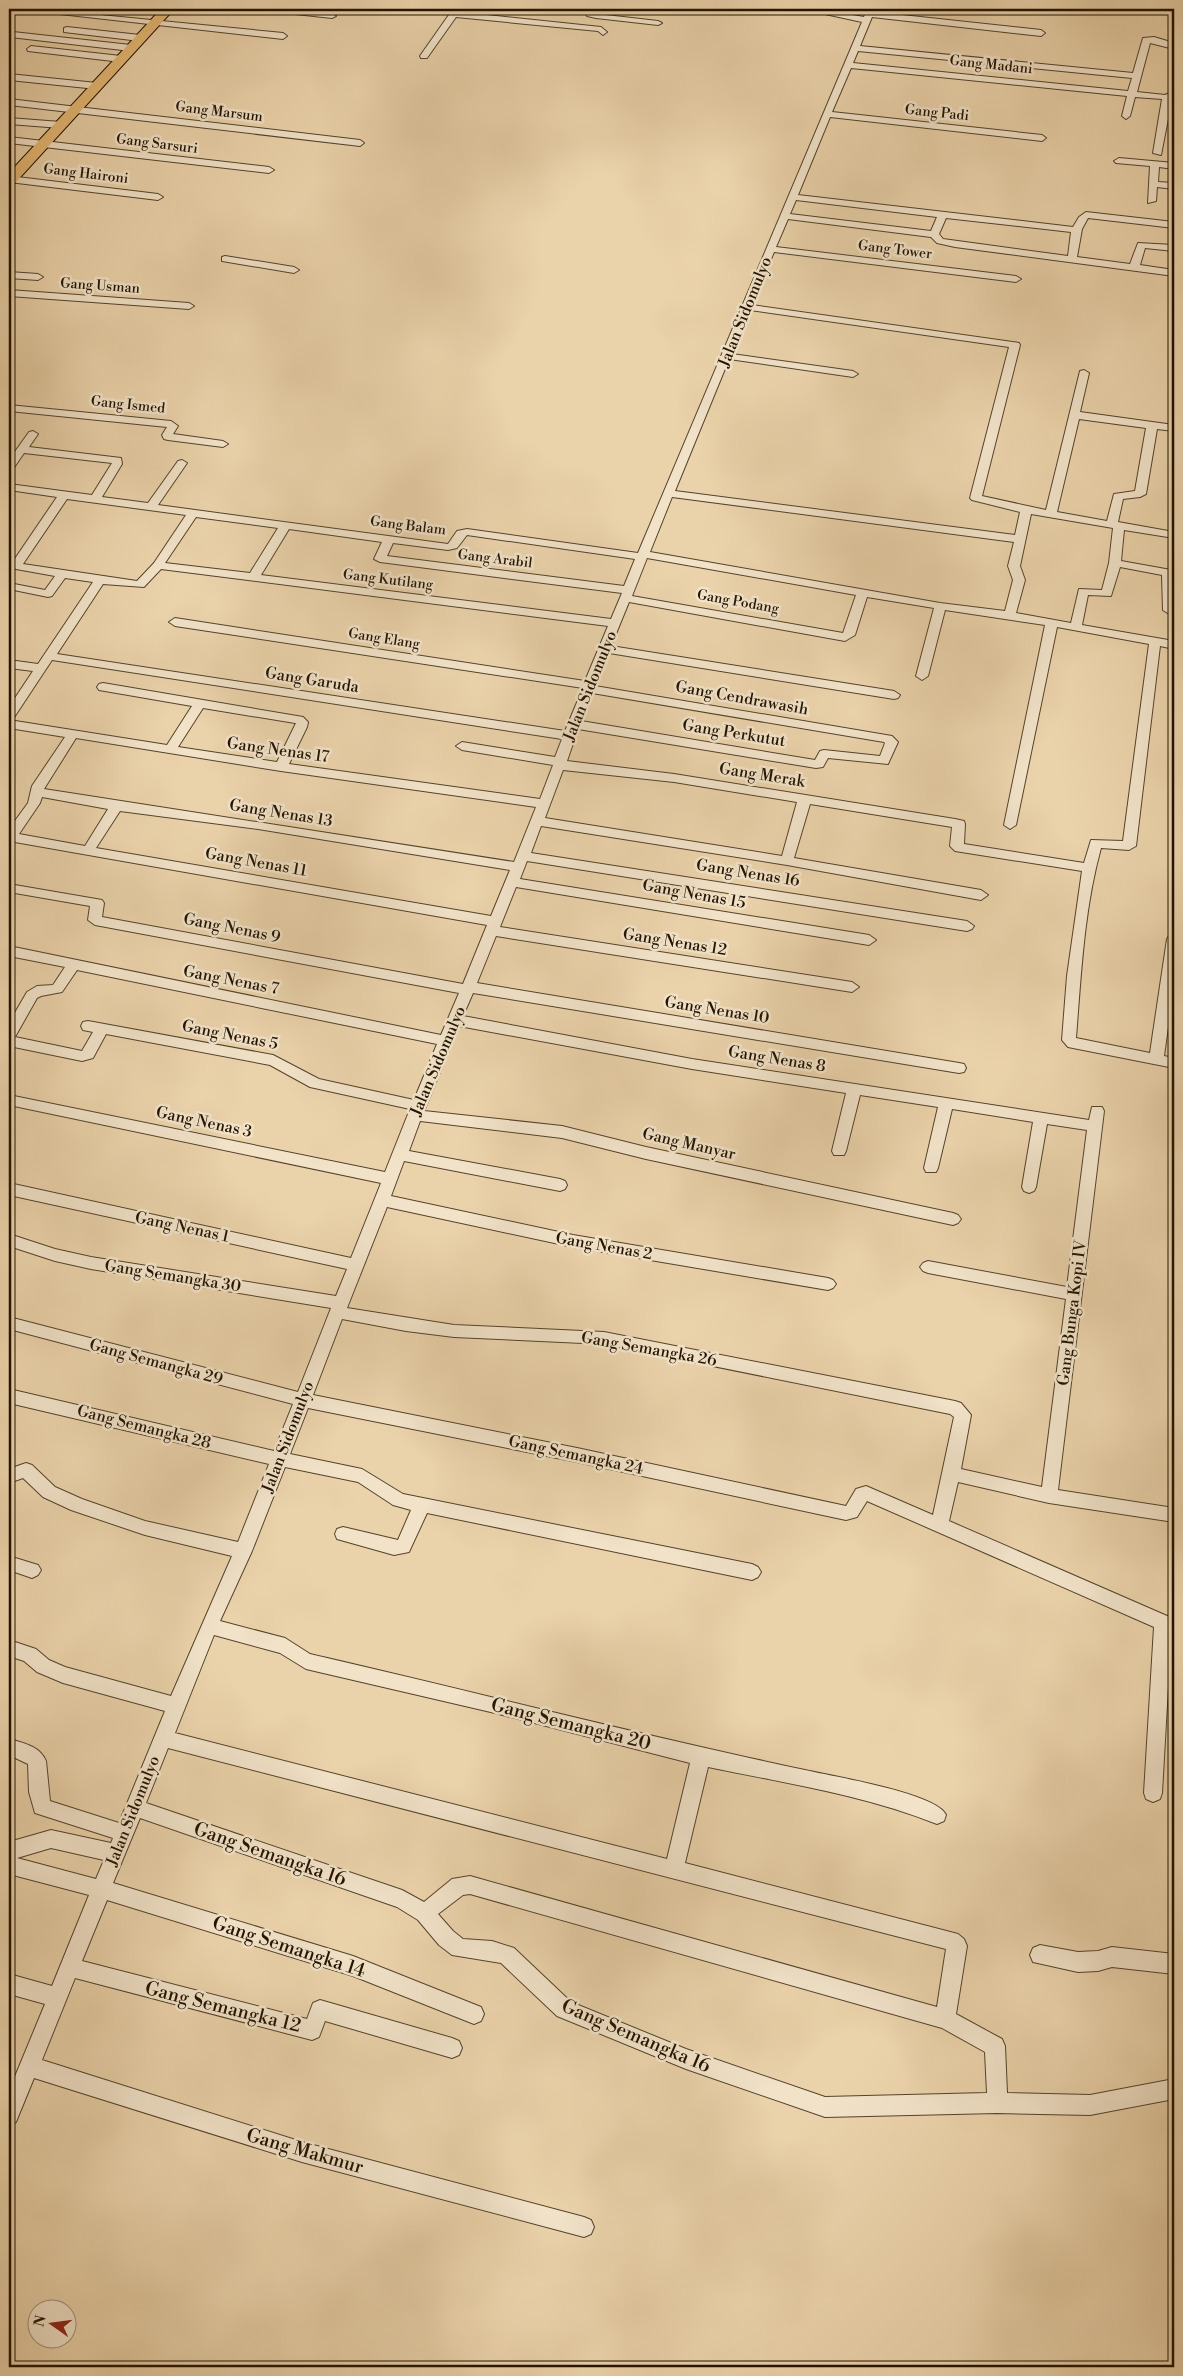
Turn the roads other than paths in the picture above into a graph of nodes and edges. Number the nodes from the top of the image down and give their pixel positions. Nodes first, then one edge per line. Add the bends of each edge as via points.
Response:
1 (168, 9) edge
2 (268, 9) edge
3 (571, 9) edge
4 (806, 9) edge
5 (42, 10) edge
6 (291, 10) edge
7 (455, 11) edge
8 (869, 14) edge
9 (332, 16) dead end
10 (154, 23) junction
11 (658, 23) dead end
12 (68, 30) dead end
13 (602, 32) dead end
14 (1040, 33) dead end
15 (13, 35) dead end
16 (283, 36) dead end
17 (135, 43) junction
18 (1174, 46) edge
19 (855, 48) junction
20 (31, 49) dead end
21 (424, 56) dead end
22 (121, 59) junction
23 (848, 65) junction
24 (1136, 76) junction
25 (9, 77) edge
26 (97, 86) junction
27 (1131, 93) junction
28 (1172, 97) edge
29 (9, 102) edge
30 (75, 110) junction
31 (828, 114) junction
32 (1126, 116) dead end
33 (1164, 116) junction
34 (1174, 118) edge
35 (9, 121) edge
36 (61, 125) junction
37 (1042, 138) dead end
38 (9, 140) edge
39 (360, 143) dead end
40 (42, 144) junction
41 (1158, 153) dead end
42 (1118, 161) dead end
43 (1155, 164) junction
44 (1174, 166) edge
45 (269, 170) dead end
46 (9, 180) edge
47 (1154, 184) junction
48 (1174, 186) edge
49 (158, 196) dead end
50 (793, 197) junction
51 (1150, 201) dead end
52 (942, 215) junction
53 (785, 216) junction
54 (1174, 224) edge
55 (1077, 230) junction
56 (1143, 233) junction
57 (934, 234) junction
58 (1174, 248) edge
59 (771, 249) junction
60 (225, 259) dead end
61 (1074, 260) junction
62 (1134, 267) junction
63 (294, 270) dead end
64 (1174, 273) edge
65 (9, 275) edge
66 (38, 277) dead end
67 (1016, 279) dead end
68 (9, 293) edge
69 (188, 306) dead end
70 (748, 307) junction
71 (727, 356) junction
72 (1084, 373) dead end
73 (853, 374) dead end
74 (9, 408) edge
75 (1076, 415) junction
76 (1152, 425) junction
77 (1174, 428) edge
78 (33, 434) dead end
79 (223, 444) dead end
80 (22, 450) junction
81 (10, 462) edge
82 (182, 463) dead end
83 (9, 487) edge
84 (668, 493) junction
85 (65, 494) junction
86 (95, 499) junction
87 (150, 507) junction
88 (1026, 510) junction
89 (192, 513) junction
90 (1051, 513) junction
91 (1115, 525) junction
92 (285, 526) junction
93 (1174, 535) edge
94 (389, 539) junction
95 (1019, 539) junction
96 (642, 556) junction
97 (1115, 563) junction
98 (158, 565) junction
99 (16, 566) junction
100 (63, 573) junction
101 (9, 577) edge
102 (254, 578) junction
103 (100, 580) junction
104 (9, 586) edge
105 (863, 591) junction
106 (627, 594) junction
107 (940, 606) junction
108 (1170, 610) dead end
109 (1010, 615) junction
110 (175, 622) dead end
111 (1052, 622) junction
112 (615, 623) junction
113 (1076, 627) junction
114 (1155, 642) junction
115 (1174, 645) edge
116 (605, 648) junction
117 (49, 656) junction
118 (9, 664) edge
119 (41, 668) junction
120 (922, 676) dead end
121 (103, 687) dead end
122 (589, 687) junction
123 (894, 695) dead end
124 (200, 704) junction
125 (9, 716) edge
126 (9, 724) edge
127 (571, 730) junction
128 (72, 735) junction
129 (462, 746) dead end
130 (170, 750) junction
131 (884, 761) joint
132 (560, 764) junction
133 (281, 767) junction
134 (37, 792) junction
135 (805, 798) junction
136 (544, 804) junction
137 (116, 806) junction
138 (536, 822) junction
139 (1010, 825) dead end
140 (9, 837) edge
141 (88, 851) junction
142 (521, 861) junction
143 (787, 861) junction
144 (1090, 868) junction
145 (513, 882) junction
146 (9, 888) edge
147 (981, 895) dead end
148 (967, 926) dead end
149 (495, 927) junction
150 (1174, 939) edge
151 (869, 940) dead end
152 (9, 951) edge
153 (73, 966) junction
154 (468, 988) junction
155 (852, 988) dead end
156 (455, 1020) junction
157 (9, 1035) edge
158 (9, 1041) edge
159 (446, 1041) junction
160 (1156, 1059) junction
161 (1174, 1062) edge
162 (959, 1068) dead end
163 (854, 1088) junction
164 (9, 1100) edge
165 (946, 1102) junction
166 (417, 1110) junction
167 (1097, 1111) dead end
168 (1041, 1117) junction
169 (1095, 1128) junction
170 (839, 1151) dead end
171 (400, 1155) junction
172 (931, 1168) dead end
173 (391, 1179) junction
174 (560, 1185) dead end
175 (1029, 1186) dead end
176 (9, 1189) edge
177 (381, 1200) junction
178 (953, 1220) dead end
179 (9, 1240) edge
180 (356, 1265) junction
181 (928, 1267) dead end
182 (828, 1284) dead end
183 (1075, 1295) junction
184 (338, 1307) junction
185 (9, 1323) edge
186 (9, 1396) edge
187 (302, 1400) junction
188 (280, 1460) junction
189 (18, 1473) edge
190 (952, 1474) junction
191 (1049, 1496) junction
192 (422, 1504) junction
193 (1174, 1515) edge
194 (939, 1526) junction
195 (343, 1534) dead end
196 (243, 1551) junction
197 (9, 1563) edge
198 (32, 1570) dead end
199 (752, 1572) dead end
200 (1168, 1625) edge
201 (209, 1626) junction
202 (9, 1648) edge
203 (180, 1697) junction
204 (163, 1738) junction
205 (9, 1747) edge
206 (700, 1757) junction
207 (1153, 1793) dead end
208 (135, 1808) junction
209 (937, 1815) dead end
210 (124, 1834) junction
211 (9, 1851) edge
212 (116, 1853) junction
213 (9, 1865) edge
214 (674, 1869) junction
215 (101, 1889) junction
216 (425, 1913) junction
217 (1040, 1955) dead end
218 (1174, 1964) edge
219 (69, 1967) junction
220 (9, 1984) edge
221 (57, 1997) junction
222 (474, 2014) dead end
223 (945, 2018) junction
224 (452, 2048) dead end
225 (28, 2066) junction
226 (1174, 2089) edge
227 (996, 2103) junction
228 (9, 2115) edge
229 (584, 2227) dead end

1 - 10 highway
2 - 6 street
3 - 11 street via 590,11 596,16
4 - 8 street
5 - 10 street
6 - 9 street
7 - 13 street via 601,29
7 - 21 street
8 - 14 street
8 - 19 street, Jalan Sidomulyo
10 - 16 street
10 - 17 highway
12 - 17 street
15 - 17 street
17 - 22 highway
18 - 24 street via 1147,40
19 - 23 street, Jalan Sidomulyo
19 - 24 street
20 - 22 street
22 - 26 highway
23 - 27 street, Gang Madani
23 - 31 street, Jalan Sidomulyo
24 - 27 street
25 - 26 street
26 - 30 highway
27 - 28 street, Gang Madani
27 - 32 street
28 - 33 street
29 - 30 street, Gang Marsum
30 - 36 highway
30 - 39 street, Gang Marsum
31 - 37 street, Gang Padi
31 - 50 street, Jalan Sidomulyo
33 - 34 street
33 - 41 street via 1164,138
35 - 36 street
36 - 40 highway
38 - 40 street, Gang Sarsuri
40 - 45 street, Gang Sarsuri
40 - 46 highway
42 - 43 street
43 - 44 street
43 - 47 street
46 - 49 street, Gang Haironi
47 - 48 street
47 - 51 street
50 - 52 street
50 - 53 street, Jalan Sidomulyo
52 - 55 street
52 - 57 street
53 - 57 street
53 - 59 street, Jalan Sidomulyo
54 - 56 street
55 - 56 street via 1082,217 1088,215
55 - 61 street
56 - 58 street
56 - 62 street
57 - 61 street via 940,241 956,244
59 - 67 street, Gang Tower
59 - 70 street, Jalan Sidomulyo
60 - 63 street
61 - 62 street
62 - 64 street
65 - 66 street
68 - 69 street, Gang Usman
70 - 71 street, Jalan Sidomulyo
70 - 88 street via 1015,345 975,497
71 - 73 street
71 - 84 street, Jalan Sidomulyo
72 - 75 street
74 - 79 street, Gang Ismed via 171,424 168,437
75 - 76 street
75 - 90 street
76 - 77 street
76 - 91 street via 1140,494 1118,496
78 - 80 street
80 - 81 street
80 - 86 street via 117,460
82 - 87 street
83 - 85 street, Gang Balam
84 - 95 street
84 - 96 street, Jalan Sidomulyo
85 - 86 street, Gang Balam
85 - 99 street
86 - 87 street, Gang Balam
87 - 89 street, Gang Balam
88 - 90 street
88 - 95 street
89 - 92 street, Gang Balam
89 - 98 street
90 - 91 street
91 - 93 street
91 - 97 street
92 - 94 street, Gang Balam
92 - 102 street
94 - 96 street, Gang Balam via 451,547 461,533 467,532
94 - 106 street, Gang Arabil via 380,559
95 - 109 street via 1014,566 1019,580
96 - 105 street
96 - 106 street, Jalan Sidomulyo
97 - 108 street via 1167,572
97 - 113 street via 1107,594 1083,591
98 - 102 street, Gang Kutilang
98 - 103 street via 140,586
99 - 100 street
99 - 101 street
100 - 103 street
100 - 104 street via 48,594
102 - 112 street, Gang Kutilang
103 - 117 street
105 - 106 street, Gang Podang via 849,635 845,637
105 - 107 street
106 - 112 street, Jalan Sidomulyo
107 - 109 street
107 - 120 street
109 - 111 street
110 - 122 street, Gang Elang
111 - 113 street
111 - 139 street
112 - 116 street, Jalan Sidomulyo
113 - 114 street
114 - 115 street
114 - 144 street via 1129,846 1096,843
116 - 122 street, Jalan Sidomulyo
116 - 123 street
117 - 119 street
117 - 127 street, Gang Garuda
118 - 119 street
119 - 125 street
121 - 124 street
122 - 127 street, Jalan Sidomulyo
122 - 131 street, Gang Cendrawasih via 891,741
124 - 130 street
124 - 133 street via 302,722
126 - 128 street, Gang Nenas 17
127 - 131 street, Gang Perkutut via 816,764 824,754
127 - 132 street, Jalan Sidomulyo
128 - 130 street, Gang Nenas 17
128 - 134 street
129 - 132 street, Gang Merak
130 - 133 street, Gang Nenas 17
132 - 135 street, Gang Merak
132 - 136 street, Jalan Sidomulyo
133 - 136 street, Gang Nenas 17
134 - 137 street, Gang Nenas 13
134 - 140 street via 34,803
135 - 143 street
135 - 144 street, Gang Merak via 959,824 957,846 960,848
136 - 138 street, Jalan Sidomulyo
137 - 141 street
137 - 142 street, Gang Nenas 13
138 - 142 street, Jalan Sidomulyo
138 - 143 street
140 - 141 street, Gang Nenas 11
141 - 149 street, Gang Nenas 11
142 - 145 street, Jalan Sidomulyo
142 - 148 street, Gang Nenas 16
143 - 147 street
144 - 160 street via 1074,976 1069,1038 1073,1043
145 - 149 street, Jalan Sidomulyo
145 - 151 street, Gang Nenas 15
146 - 154 street, Gang Nenas 9 via 97,903 95,920
149 - 154 street, Jalan Sidomulyo
149 - 155 street, Gang Nenas 12
150 - 160 street
152 - 153 street, Gang Nenas 7
153 - 157 street via 57,989 37,991 32,995
153 - 159 street, Gang Nenas 7
154 - 156 street, Jalan Sidomulyo
154 - 162 street, Gang Nenas 10
156 - 159 street, Jalan Sidomulyo
156 - 163 street, Gang Nenas 8 via 692,1064
158 - 166 street, Gang Nenas 5 via 82,1056 88,1054 95,1028 273,1060 315,1083
159 - 166 street, Jalan Sidomulyo
160 - 161 street
163 - 165 street, Gang Nenas 8
163 - 170 street
164 - 173 street, Gang Nenas 3
165 - 168 street, Gang Nenas 8
165 - 172 street
166 - 171 street, Jalan Sidomulyo
166 - 178 street, Gang Manyar via 562,1132
167 - 169 street, Gang Bunga Kopi IV
168 - 169 street, Gang Nenas 8
168 - 175 street
169 - 183 street, Gang Bunga Kopi IV
171 - 173 street, Jalan Sidomulyo
171 - 174 street
173 - 177 street, Jalan Sidomulyo
176 - 180 street, Gang Nenas 1
177 - 180 street, Jalan Sidomulyo
177 - 182 street, Gang Nenas 2 via 573,1241
179 - 184 street, Gang Semangka 30 via 91,1263
180 - 184 street, Jalan Sidomulyo
181 - 183 street
183 - 191 street, Gang Bunga Kopi IV
184 - 187 street, Jalan Sidomulyo
184 - 190 street, Gang Semangka 26 via 406,1325 447,1330 604,1338 959,1409 963,1414
185 - 187 street, Gang Semangka 29
186 - 188 street, Gang Semangka 28
187 - 188 street, Jalan Sidomulyo
187 - 194 street, Gang Semangka 24 via 849,1512 864,1493
188 - 192 street, Gang Semangka 28 via 362,1476 399,1500
188 - 196 street, Jalan Sidomulyo
189 - 196 street via 77,1505 145,1528
190 - 191 street
190 - 194 street
191 - 193 street
192 - 195 street via 403,1548
192 - 199 street, Gang Semangka 28
194 - 200 street
196 - 201 street, Jalan Sidomulyo
197 - 198 street
200 - 207 street
201 - 203 street, Jalan Sidomulyo
201 - 206 street, Gang Semangka 20 via 285,1646 306,1661
202 - 203 street via 30,1655 43,1666 63,1675
203 - 204 street, Jalan Sidomulyo
204 - 208 street, Jalan Sidomulyo
204 - 214 street
205 - 210 street via 31,1755 37,1761 42,1807
206 - 209 street, Gang Semangka 20 via 884,1796
206 - 214 street
208 - 210 street, Jalan Sidomulyo
208 - 216 street, Gang Semangka 16 via 402,1900
210 - 212 street, Jalan Sidomulyo
211 - 212 street via 51,1839
212 - 215 street, Jalan Sidomulyo
213 - 215 street, Gang Semangka 14
214 - 223 street via 954,1942 957,1946
215 - 219 street, Jalan Sidomulyo
215 - 222 street, Gang Semangka 14 via 353,1966
216 - 223 street via 459,1886 470,1885
216 - 227 street, Gang Semangka 16 via 459,1948 507,1955 564,2009 686,2059 825,2107
217 - 218 street via 1078,1962 1112,1957
219 - 221 street, Jalan Sidomulyo
219 - 224 street, Gang Semangka 12 via 312,2030 320,2010
220 - 221 street
221 - 225 street, Jalan Sidomulyo
223 - 227 street via 995,2046
225 - 228 street, Jalan Sidomulyo
225 - 229 street, Gang Makmur via 302,2152
226 - 227 street via 1090,2106

